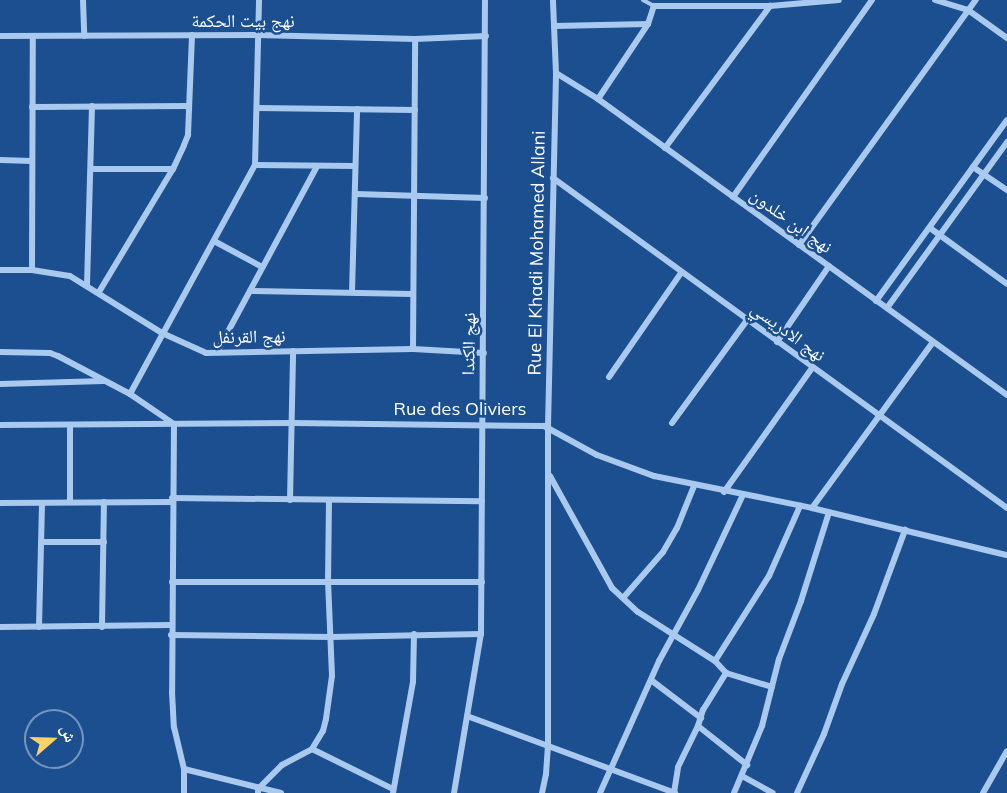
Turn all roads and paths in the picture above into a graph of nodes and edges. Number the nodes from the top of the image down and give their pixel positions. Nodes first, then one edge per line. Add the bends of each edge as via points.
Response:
1 (83, 0) edge
2 (259, 0) edge
3 (485, 0) edge
4 (553, 0) edge
5 (643, 0) edge
6 (839, 0) edge
7 (872, 0) edge
8 (935, 0) edge
9 (976, 0) edge
10 (654, 6) junction
11 (770, 6) junction
12 (968, 10) junction
13 (648, 24) junction
14 (554, 26) junction
15 (192, 35) junction
16 (258, 35) junction
17 (0, 36) edge
18 (33, 36) junction
19 (84, 36) junction
20 (486, 36) junction
21 (1007, 38) edge
22 (416, 39) junction
23 (556, 73) junction
24 (598, 99) junction
25 (92, 106) junction
26 (189, 106) junction
27 (32, 107) junction
28 (257, 108) junction
29 (357, 109) junction
30 (415, 110) junction
31 (1007, 120) edge
32 (1007, 142) edge
33 (665, 148) junction
34 (0, 160) edge
35 (32, 161) junction
36 (255, 165) junction
37 (317, 166) junction
38 (355, 166) junction
39 (973, 167) junction
40 (92, 169) junction
41 (173, 169) junction
42 (984, 174) junction
43 (553, 178) junction
44 (1007, 190) edge
45 (356, 194) junction
46 (414, 195) junction
47 (733, 197) junction
48 (485, 198) junction
49 (930, 228) junction
50 (940, 236) junction
51 (213, 241) junction
52 (799, 245) junction
53 (829, 266) junction
54 (262, 267) junction
55 (0, 270) edge
56 (32, 270) junction
57 (681, 273) junction
58 (1007, 284) edge
59 (87, 285) junction
60 (250, 291) junction
61 (99, 292) junction
62 (352, 292) junction
63 (412, 294) junction
64 (876, 301) junction
65 (888, 308) junction
66 (747, 320) junction
67 (162, 333) junction
68 (777, 342) junction
69 (933, 342) junction
70 (413, 350) junction
71 (293, 351) junction
72 (0, 352) edge
73 (217, 352) junction
74 (484, 353) junction
75 (812, 368) junction
76 (609, 377) dead end
77 (108, 381) junction
78 (0, 384) edge
79 (130, 394) junction
80 (1007, 395) edge
81 (879, 414) junction
82 (292, 423) junction
83 (672, 423) dead end
84 (174, 424) junction
85 (0, 425) edge
86 (483, 425) junction
87 (70, 426) junction
88 (548, 427) junction
89 (550, 476) junction
90 (694, 486) junction
91 (724, 492) junction
92 (743, 495) junction
93 (172, 500) junction
94 (290, 500) junction
95 (329, 501) junction
96 (482, 501) junction
97 (70, 502) junction
98 (104, 502) junction
99 (0, 503) edge
100 (42, 503) junction
101 (800, 506) junction
102 (812, 508) junction
103 (1007, 508) edge
104 (829, 512) junction
105 (905, 530) junction
106 (41, 542) junction
107 (104, 542) junction
108 (1007, 555) edge
109 (172, 582) junction
110 (328, 582) junction
111 (482, 582) junction
112 (623, 598) junction
113 (171, 625) junction
114 (0, 627) edge
115 (39, 627) junction
116 (102, 627) junction
117 (171, 634) junction
118 (414, 634) junction
119 (481, 634) junction
120 (672, 635) junction
121 (331, 637) junction
122 (715, 661) junction
123 (726, 672) junction
124 (651, 680) junction
125 (772, 687) junction
126 (466, 716) junction
127 (701, 718) junction
128 (698, 726) junction
129 (548, 746) junction
130 (312, 749) junction
131 (1007, 751) edge
132 (747, 765) junction
133 (184, 769) junction
134 (610, 770) junction
135 (742, 776) junction
136 (258, 791) edge
137 (393, 791) edge
138 (184, 793) edge
139 (281, 793) edge
140 (454, 793) edge
141 (542, 793) edge
142 (600, 793) edge
143 (674, 793) edge
144 (734, 793) edge
145 (773, 793) edge
146 (797, 793) edge
147 (983, 793) edge

1 - 19 street
2 - 16 street
3 - 20 street, نهج الكندا
4 - 14 street, Rue El Khadi Mohamed Allani
5 - 10 lane
6 - 11 street
7 - 47 street
8 - 12 street
9 - 12 street
10 - 11 street
10 - 13 street
11 - 33 street
12 - 21 street
12 - 52 street
13 - 14 street
13 - 24 street
14 - 23 street, Rue El Khadi Mohamed Allani
15 - 16 street, نهج بيت الحكمة
15 - 19 street, نهج بيت الحكمة
15 - 26 street
16 - 22 street, نهج بيت الحكمة
16 - 28 street
17 - 18 street, نهج بيت الحكمة
18 - 19 street, نهج بيت الحكمة
18 - 27 street
20 - 22 street, نهج بيت الحكمة
20 - 48 street, نهج الكندا
22 - 30 street
23 - 24 street, نهج ابن خلدون
23 - 43 street, Rue El Khadi Mohamed Allani
24 - 33 street, نهج ابن خلدون
25 - 26 street
25 - 27 street
25 - 40 street
26 - 41 street via 188,135
27 - 35 street
28 - 29 street
28 - 36 street
29 - 30 street
29 - 38 street
30 - 46 street
31 - 39 street
32 - 42 street
33 - 47 street, نهج ابن خلدون
34 - 35 street
35 - 56 street
36 - 37 street
36 - 51 street
37 - 38 street
37 - 54 street
38 - 45 street
39 - 42 street
39 - 49 street
40 - 41 street
40 - 59 street
41 - 61 street
42 - 44 street
42 - 50 street
43 - 57 street, نهج الادريسي
43 - 88 street, Rue El Khadi Mohamed Allani
45 - 46 street
45 - 62 street
46 - 48 street
46 - 63 street
47 - 52 street, نهج ابن خلدون
48 - 74 street, نهج الكندا
49 - 50 street
49 - 64 street
50 - 58 street
50 - 65 street
51 - 54 street
51 - 67 street
52 - 53 street, نهج ابن خلدون
53 - 64 street, نهج ابن خلدون
53 - 68 street
54 - 60 street
55 - 56 street, نهج القرنفل
56 - 59 street, نهج القرنفل via 60,273
57 - 66 street, نهج الادريسي
57 - 76 street
59 - 61 street, نهج القرنفل
60 - 62 street
60 - 73 street
61 - 67 street, نهج القرنفل
62 - 63 street
63 - 70 street
64 - 65 street, نهج ابن خلدون
65 - 69 street, نهج ابن خلدون
66 - 68 street, نهج الادريسي
66 - 83 street
67 - 73 street, نهج القرنفل via 191,348
67 - 79 street
68 - 75 street, نهج الادريسي
69 - 80 street, نهج ابن خلدون
69 - 81 street
70 - 71 street, نهج القرنفل
70 - 74 street, نهج القرنفل
71 - 73 street, نهج القرنفل
71 - 82 street
72 - 77 street via 50,353
74 - 86 street, نهج الكندا
75 - 81 street, نهج الادريسي
75 - 91 street
77 - 78 street
77 - 79 street
79 - 84 street
81 - 102 street
81 - 103 street, نهج الادريسي
82 - 84 street, Rue des Oliviers
82 - 86 street, Rue des Oliviers
82 - 94 street
84 - 87 street, Rue des Oliviers
84 - 93 street
85 - 87 street, Rue des Oliviers
86 - 88 street, Rue des Oliviers
86 - 96 street, نهج الكندا
87 - 97 street
88 - 89 street, Rue El Khadi Mohamed Allani
88 - 90 street, Rue des Oliviers via 607,459
89 - 112 street via 603,575
89 - 129 street, Rue El Khadi Mohamed Allani
90 - 91 street, Rue des Oliviers
90 - 112 street via 663,552
91 - 92 street, Rue des Oliviers
92 - 101 street, Rue des Oliviers
92 - 120 street
93 - 94 street
93 - 98 street
93 - 109 street
94 - 95 street
95 - 96 street
95 - 110 street
96 - 111 street, نهج الكندا
97 - 98 street
97 - 100 street
98 - 107 street
99 - 100 street
100 - 106 street
101 - 102 street, Rue des Oliviers
101 - 122 street via 770,576
102 - 104 street, Rue des Oliviers
104 - 105 street, Rue des Oliviers
104 - 125 street
105 - 108 street, Rue des Oliviers
105 - 146 street via 874,614
106 - 107 street
106 - 115 street
107 - 116 street
109 - 110 street
109 - 113 street
110 - 111 street
110 - 121 street
111 - 119 street, نهج الكندا
112 - 120 street
113 - 116 street
113 - 117 street
114 - 115 street
115 - 116 street
117 - 121 street
117 - 133 street via 174,727
118 - 119 street
118 - 121 street
118 - 137 street via 413,682
119 - 126 street, نهج الكندا
120 - 122 street
120 - 124 street
121 - 130 street via 331,698 323,731
122 - 123 street
123 - 125 street
123 - 127 street
124 - 127 street
124 - 134 street
125 - 132 street
126 - 129 street
126 - 140 street, نهج الكندا
127 - 128 street
128 - 132 street
128 - 143 street via 678,767
129 - 134 street
129 - 141 street, Rue El Khadi Mohamed Allani
130 - 136 street via 282,765
130 - 137 street
131 - 147 street
132 - 135 street
133 - 136 street
133 - 138 street
134 - 142 street
134 - 143 street
135 - 144 street
135 - 145 street
136 - 139 street

